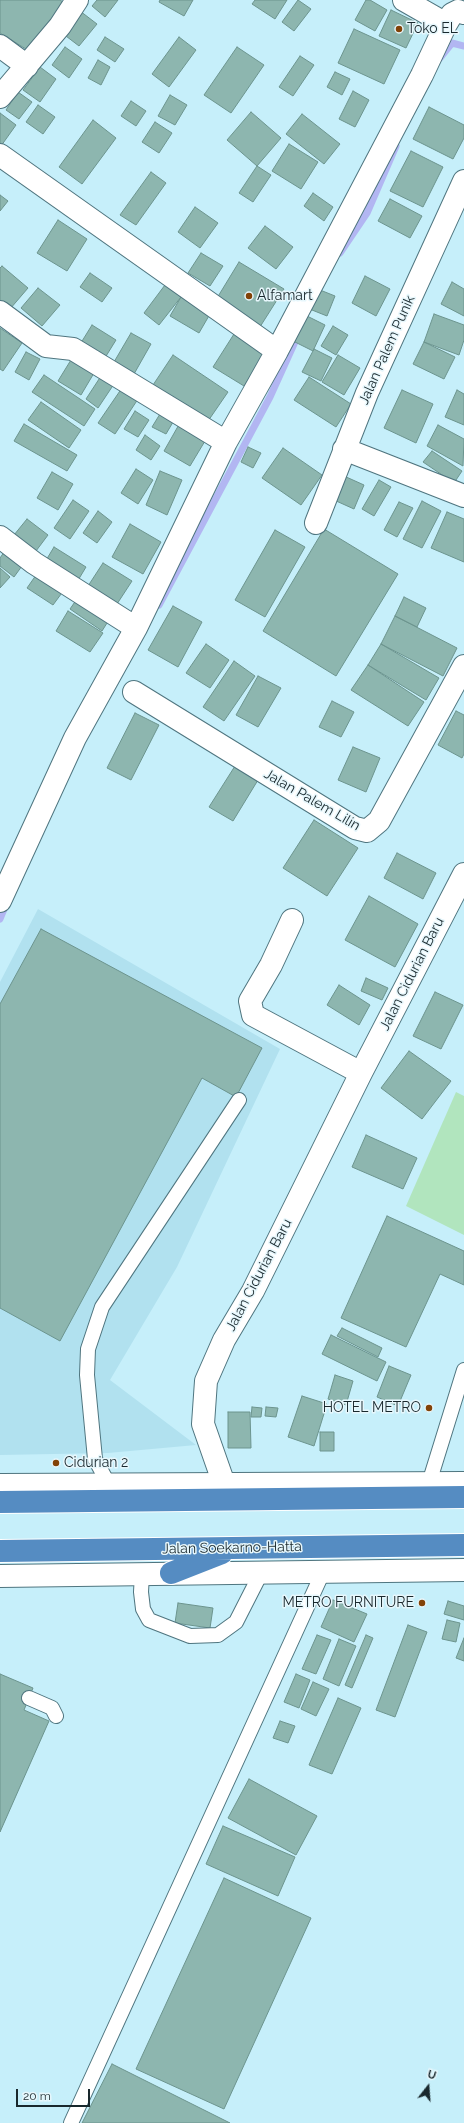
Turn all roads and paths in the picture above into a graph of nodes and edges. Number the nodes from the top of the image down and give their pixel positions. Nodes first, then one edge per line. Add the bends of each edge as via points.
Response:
1 (77, 0) edge
2 (404, 0) edge
3 (464, 13) edge
4 (446, 24) junction
5 (0, 46) edge
6 (27, 66) junction
7 (0, 98) edge
8 (0, 155) edge
9 (464, 181) edge
10 (0, 312) edge
11 (277, 351) junction
12 (226, 442) junction
13 (344, 449) junction
14 (464, 496) edge
15 (316, 523) dead end
16 (0, 537) edge
17 (136, 628) junction
18 (464, 666) edge
19 (134, 692) dead end
20 (464, 874) edge
21 (0, 901) edge
22 (292, 920) dead end
23 (361, 1073) junction
24 (239, 1100) dead end
25 (464, 1370) edge
26 (429, 1483) junction
27 (464, 1483) edge
28 (224, 1484) junction
29 (0, 1485) edge
30 (109, 1485) junction
31 (464, 1497) edge
32 (0, 1502) edge
33 (464, 1545) edge
34 (234, 1548) junction
35 (0, 1551) edge
36 (464, 1570) edge
37 (261, 1572) junction
38 (323, 1572) junction
39 (171, 1573) junction
40 (142, 1574) junction
41 (0, 1576) edge
42 (29, 1698) dead end
43 (56, 1716) dead end
44 (71, 2123) edge

1 - 6 street via 60,26
2 - 4 street
3 - 4 street via 458,11 452,14
4 - 11 street via 422,75
5 - 6 street
6 - 7 street
8 - 11 street
9 - 13 street, Jalan Palem Punik via 366,393
10 - 12 street via 46,346 73,349
11 - 12 street
12 - 17 street
13 - 14 street
13 - 15 street, Jalan Palem Punik
16 - 17 street via 34,563
17 - 21 street via 75,738
18 - 19 street, Jalan Palem Lilin via 379,822 367,831 354,828
20 - 23 street, Jalan Cidurian Baru
22 - 23 street via 271,965 250,1001 253,1015
23 - 28 street, Jalan Cidurian Baru via 253,1291 224,1340 206,1381 203,1424
24 - 30 lane via 102,1307 88,1349 87,1375 96,1459
25 - 26 lane
26 - 27 street
26 - 28 street
28 - 30 street
29 - 30 street
31 - 32 highway
33 - 34 highway, Jalan Soekarno-Hatta
34 - 35 highway, Jalan Soekarno-Hatta
34 - 39 highway
36 - 38 street, Jalan Soekarno-Hatta
37 - 38 street, Jalan Soekarno-Hatta
37 - 39 street, Jalan Soekarno-Hatta
37 - 40 lane via 236,1622 218,1635 190,1636 149,1620 143,1609
38 - 44 lane
39 - 40 street, Jalan Soekarno-Hatta
40 - 41 street, Jalan Soekarno-Hatta
42 - 43 lane via 52,1708

